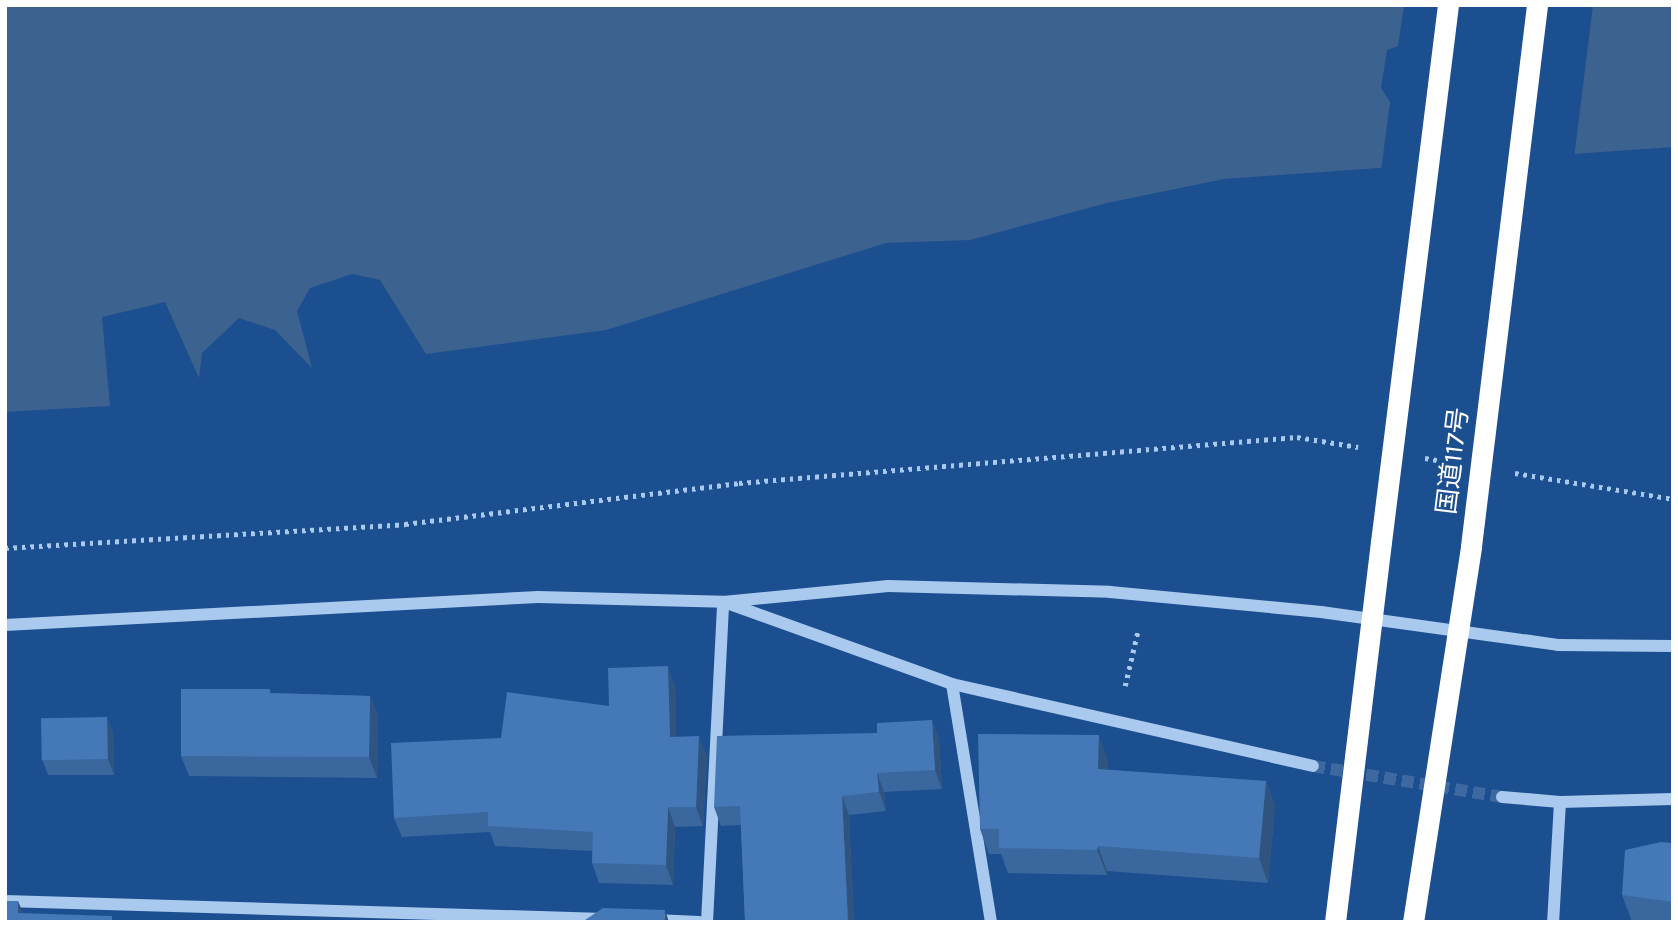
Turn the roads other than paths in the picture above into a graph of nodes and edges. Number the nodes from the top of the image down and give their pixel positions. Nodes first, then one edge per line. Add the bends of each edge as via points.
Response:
1 (1448, 5) edge
2 (1537, 5) edge
3 (723, 602) junction
4 (1371, 619) junction
5 (5, 625) edge
6 (1460, 632) junction
7 (1673, 646) edge
8 (952, 684) junction
9 (1312, 766) tunnel mouth
10 (1502, 797) tunnel mouth
11 (1673, 799) edge
12 (1560, 802) junction
13 (5, 901) edge
14 (616, 919) edge
15 (644, 920) edge
16 (699, 922) edge
17 (707, 922) edge
18 (991, 922) edge
19 (1335, 922) edge
20 (1413, 922) edge
21 (1553, 922) edge

1 - 4 highway, bridge
2 - 6 highway, 国道117号, bridge
3 - 4 street via 888,586 1110,592
3 - 5 street via 538,597
3 - 8 street
3 - 17 street
4 - 6 street
4 - 19 highway
6 - 7 street via 1558,645
6 - 20 highway, 国道117号
8 - 9 street
8 - 18 street
10 - 12 street
11 - 12 street
12 - 21 street
13 - 14 street
15 - 16 street

